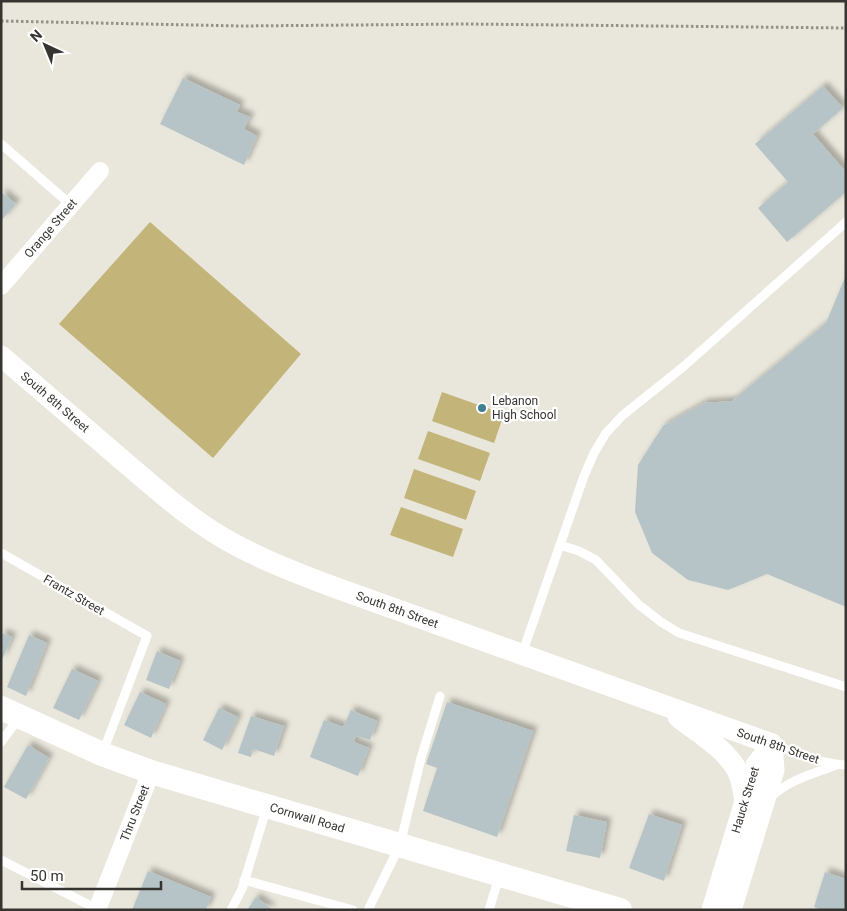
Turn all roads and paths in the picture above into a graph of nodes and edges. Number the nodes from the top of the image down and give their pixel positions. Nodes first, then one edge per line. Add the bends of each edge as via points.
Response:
1 (1, 21) edge
2 (846, 28) edge
3 (1, 144) edge
4 (100, 171) dead end
5 (71, 205) junction
6 (846, 222) edge
7 (1, 286) edge
8 (1, 356) edge
9 (560, 545) junction
10 (1, 553) edge
11 (522, 654) junction
12 (846, 687) edge
13 (440, 696) dead end
14 (662, 705) junction
15 (11, 713) edge
16 (1, 742) edge
17 (772, 744) junction
18 (102, 754) junction
19 (841, 765) edge
20 (151, 772) junction
21 (754, 803) junction
22 (267, 807) junction
23 (400, 845) junction
24 (1, 860) edge
25 (499, 875) junction
26 (244, 880) junction
27 (98, 909) edge
28 (231, 910) edge
29 (353, 910) edge
30 (368, 910) edge
31 (488, 910) edge
32 (620, 910) edge
33 (712, 910) edge
34 (731, 910) edge

1 - 2 path via 241,26 476,24
3 - 5 lane
4 - 5 street, Orange Street
5 - 7 street, Orange Street
6 - 9 lane via 606,433 584,476
8 - 11 street, South 8th Street via 158,490 237,546 328,585
9 - 11 lane
9 - 12 lane via 596,560 638,604 679,633
10 - 18 lane, Frantz Street via 147,636
11 - 14 street, South 8th Street
13 - 23 lane
14 - 17 street, South 8th Street
14 - 21 street via 728,757
15 - 16 lane
15 - 18 main road, Cornwall Road
17 - 19 lane, South 8th Street via 818,761
17 - 21 street, Hauck Street via 756,765
18 - 20 main road, Cornwall Road
19 - 21 lane via 796,780
20 - 22 main road, Cornwall Road
20 - 27 street, Thru Street
21 - 33 street, Hauck Street
21 - 34 street, Hauck Street
22 - 23 main road, Cornwall Road
22 - 26 lane
23 - 25 main road, Cornwall Road
23 - 30 lane
24 - 27 lane
25 - 31 lane
25 - 32 main road, Cornwall Road
26 - 28 lane
26 - 29 lane

